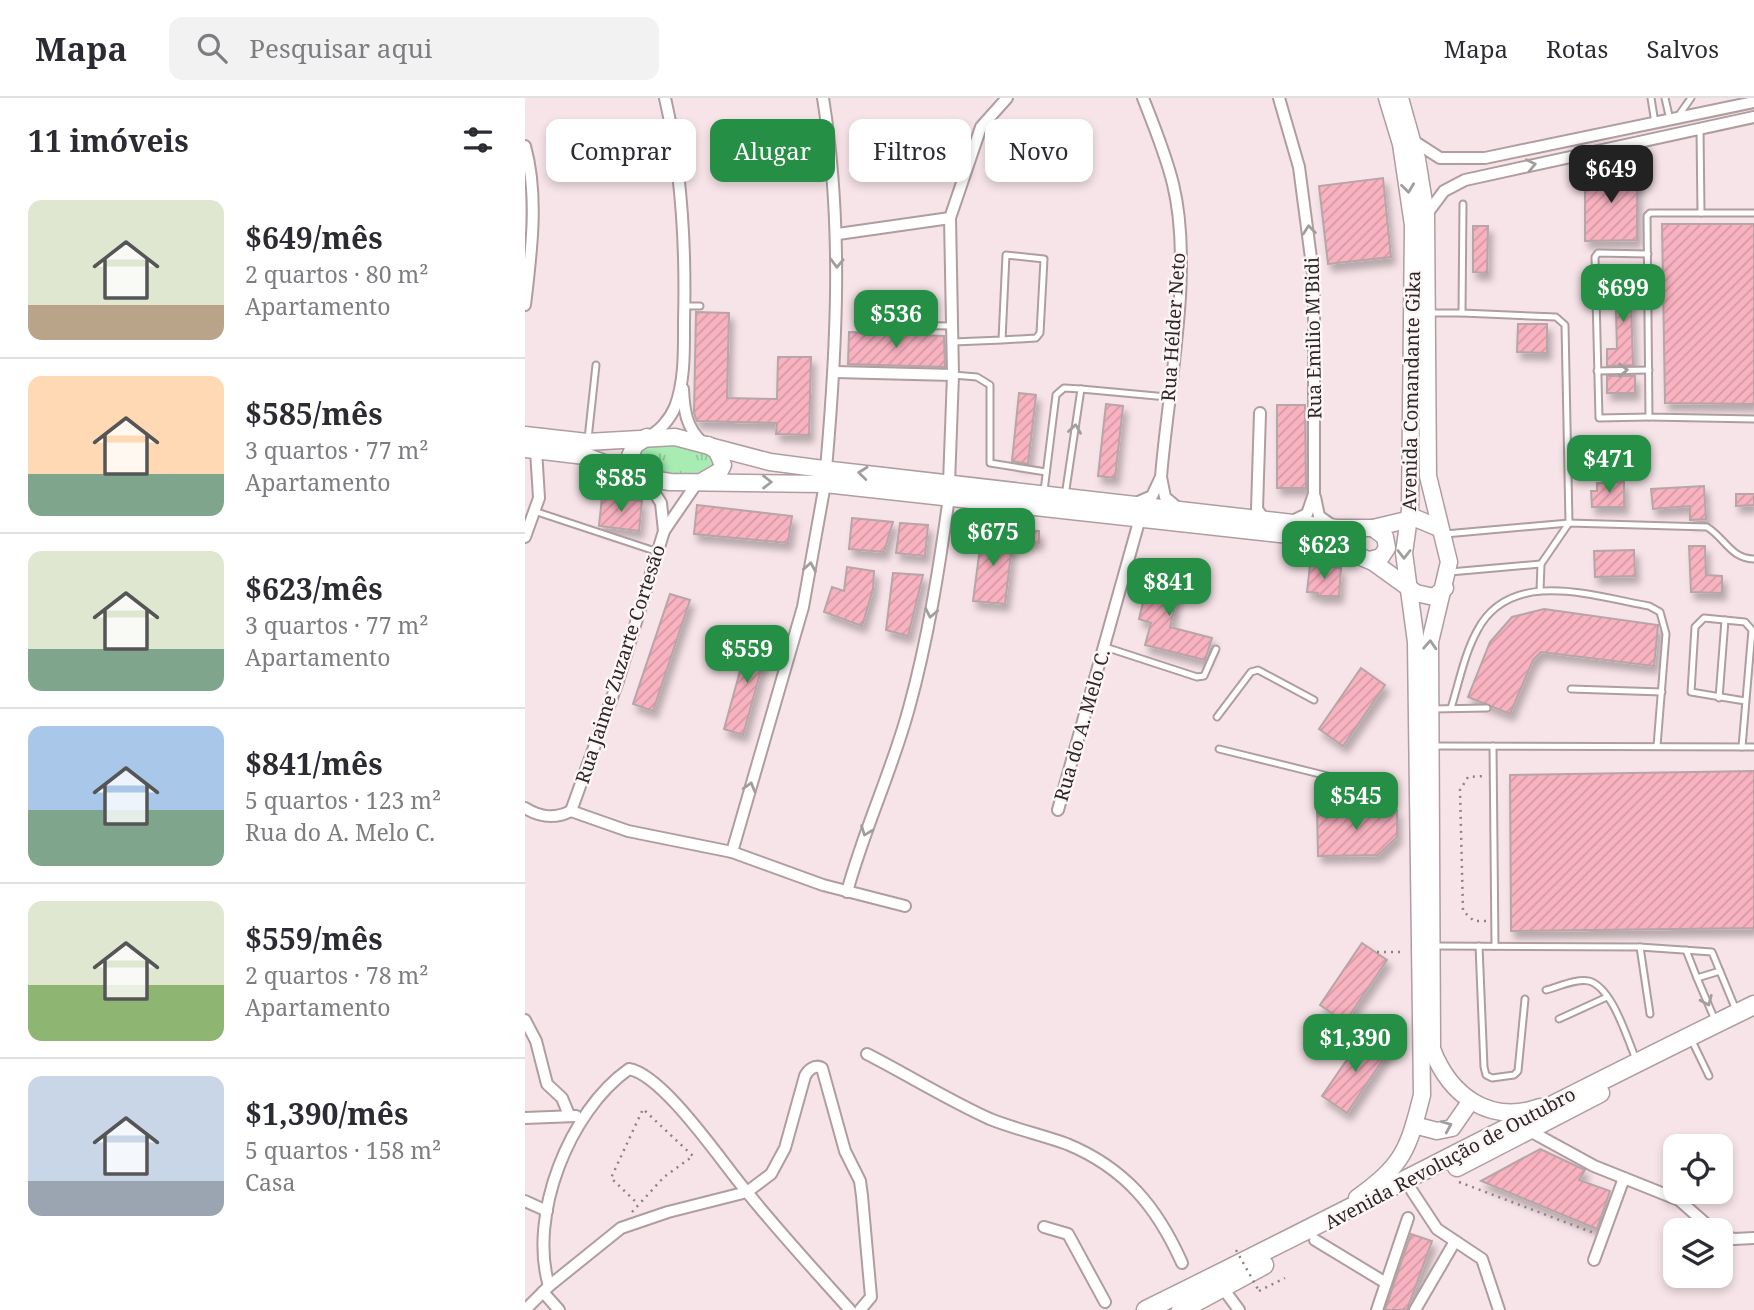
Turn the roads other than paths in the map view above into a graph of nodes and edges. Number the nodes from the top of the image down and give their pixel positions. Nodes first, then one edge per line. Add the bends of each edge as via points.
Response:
1 (665, 98) edge
2 (823, 98) edge
3 (1007, 98) edge
4 (1143, 98) edge
5 (1279, 98) edge
6 (1387, 98) edge
7 (1400, 98) edge
8 (1651, 98) edge
9 (1665, 98) edge
10 (1691, 98) edge
11 (1754, 102) edge
12 (1754, 117) edge
13 (1673, 120) junction
14 (1655, 123) junction
15 (1700, 129) junction
16 (1412, 140) junction
17 (525, 146) edge
18 (1464, 204) dead end
19 (1701, 213) junction
20 (1754, 214) edge
21 (1426, 215) junction
22 (950, 218) junction
23 (838, 234) junction
24 (1648, 254) junction
25 (525, 305) edge
26 (685, 305) junction
27 (700, 305) dead end
28 (1426, 313) junction
29 (1462, 313) junction
30 (886, 325) dead end
31 (952, 326) junction
32 (1002, 340) junction
33 (953, 342) junction
34 (596, 365) dead end
35 (1649, 370) junction
36 (1597, 371) junction
37 (682, 372) junction
38 (835, 372) junction
39 (953, 374) junction
40 (1081, 389) junction
41 (1167, 397) junction
42 (1260, 413) dead end
43 (1650, 417) junction
44 (1754, 419) edge
45 (525, 435) edge
46 (647, 437) junction
47 (587, 442) junction
48 (703, 443) junction
49 (531, 450) edge
50 (1046, 472) junction
51 (825, 476) junction
52 (1161, 477) junction
53 (645, 478) junction
54 (698, 483) junction
55 (949, 490) junction
56 (1043, 494) junction
57 (1314, 494) junction
58 (1065, 496) junction
59 (1128, 503) junction
60 (1182, 510) junction
61 (537, 512) junction
62 (1257, 515) junction
63 (1140, 518) junction
64 (1409, 519) junction
65 (1285, 522) junction
66 (1569, 523) junction
67 (1337, 528) junction
68 (1373, 528) junction
69 (664, 531) junction
70 (1441, 531) junction
71 (525, 537) edge
72 (659, 552) junction
73 (1754, 559) edge
74 (1370, 560) junction
75 (1541, 564) junction
76 (1446, 580) junction
77 (1410, 589) junction
78 (1539, 590) junction
79 (1725, 620) junction
80 (1105, 647) junction
81 (1216, 649) dead end
82 (1571, 689) dead end
83 (1662, 692) junction
84 (1719, 698) junction
85 (1314, 700) dead end
86 (1745, 701) junction
87 (1451, 708) junction
88 (1487, 708) dead end
89 (1430, 709) junction
90 (1217, 717) dead end
91 (1430, 746) junction
92 (1493, 746) junction
93 (1657, 747) junction
94 (1742, 747) junction
95 (1754, 747) edge
96 (1219, 749) dead end
97 (1344, 780) dead end
98 (525, 808) edge
99 (1058, 810) dead end
100 (571, 811) junction
101 (732, 852) junction
102 (848, 892) junction
103 (905, 906) dead end
104 (1431, 946) junction
105 (1479, 946) junction
106 (1495, 946) junction
107 (1640, 947) junction
108 (1686, 950) junction
109 (1720, 971) junction
110 (1697, 978) junction
111 (1546, 990) dead end
112 (1607, 997) junction
113 (1525, 999) dead end
114 (1749, 1012) edge
115 (1650, 1014) dead end
116 (1559, 1019) dead end
117 (525, 1020) edge
118 (1717, 1023) junction
119 (1695, 1045) junction
120 (867, 1054) dead end
121 (1637, 1062) junction
122 (1709, 1076) dead end
123 (1562, 1099) junction
124 (1470, 1102) junction
125 (569, 1115) junction
126 (582, 1116) junction
127 (525, 1118) edge
128 (1414, 1125) junction
129 (1530, 1130) junction
130 (1624, 1178) junction
131 (1412, 1191) junction
132 (747, 1192) junction
133 (525, 1201) edge
134 (547, 1211) junction
135 (1408, 1218) dead end
136 (1701, 1218) edge
137 (1044, 1227) dead end
138 (1315, 1234) junction
139 (1733, 1238) edge
140 (1754, 1238) edge
141 (1454, 1243) junction
142 (1594, 1260) dead end
143 (1182, 1263) dead end
144 (1386, 1283) junction
145 (1222, 1287) junction
146 (546, 1289) junction
147 (1105, 1302) dead end
148 (525, 1310) edge
149 (559, 1310) edge
150 (850, 1310) edge
151 (860, 1310) edge
152 (1146, 1310) edge
153 (1181, 1310) edge
154 (1238, 1310) edge
155 (1377, 1310) edge
156 (1415, 1310) edge
157 (1499, 1310) edge

1 - 26 street via 679,181
2 - 23 street
3 - 22 street via 981,127
4 - 41 street, Rua Hélder Neto via 1173,186 1178,223 1179,278
57 -> 5 street, Rua Emilio M'Bidi via 1314,281 1299,167
6 -> 64 street, Avenida Comandante Gika via 1403,155 1413,225
7 - 16 street, Avenida Comandante Gika
8 - 14 lane
9 - 13 lane
10 - 13 lane
11 - 13 street
12 - 15 street
13 - 14 street
14 - 16 street via 1485,158 1440,158
15 - 19 lane
21 -> 15 street via 1444,191 1465,180
16 - 21 street, Avenida Comandante Gika
17 - 25 street via 532,190
18 - 29 lane
19 - 20 lane
19 - 24 lane via 1648,214
21 - 28 street, Avenida Comandante Gika
22 - 23 street
22 - 31 street
23 -> 38 street
24 - 35 lane
24 - 36 lane via 1596,255
26 - 27 lane
26 - 37 street
28 - 29 lane
28 - 70 street, Avenida Comandante Gika via 1427,476
29 - 66 lane via 1556,317 1565,325
30 - 31 lane
31 - 33 street
32 - 32 lane via 1036,338 1040,333 1044,258 1006,255
32 - 33 lane
33 - 39 street
34 - 47 lane
36 -> 35 lane
35 - 43 lane
36 - 43 lane via 1599,418
37 - 46 street via 676,405 655,434
37 - 48 street via 685,415
38 - 39 street
38 - 51 street
39 - 50 lane via 977,377 990,385 990,463
39 - 55 street
40 - 41 lane
40 - 50 lane via 1064,388 1056,395
58 -> 40 lane
41 - 52 street, Rua Hélder Neto
42 - 62 street
43 - 44 lane
45 - 47 street
46 - 47 street
46 - 48 street
46 - 53 street via 635,445 630,456
48 - 51 street
48 - 54 street via 717,451 723,465
49 - 53 street via 585,456
49 - 61 street via 540,484
50 - 56 lane
54 -> 51 street
51 - 55 street
101 -> 51 street via 803,607
52 - 59 street via 1152,496
52 - 60 street via 1165,497
53 - 54 street
53 - 69 street, Rua Jaime Zuzarte Cortesão via 661,503
54 - 69 street
55 - 56 street
55 - 63 street
55 -> 102 street via 931,616 908,710
56 - 58 street
57 - 65 street via 1307,514
57 - 67 street via 1319,516
58 - 59 street
59 - 60 street
60 - 62 street
61 - 71 street
61 - 72 lane
62 - 65 street
63 - 74 street via 1315,538
63 - 80 street, Rua do A. Melo C.
64 - 68 street
64 - 70 street via 1420,519
64 -> 77 street, Avenida Comandante Gika via 1404,553
65 - 67 street
66 - 70 lane
66 - 73 lane via 1707,527 1732,552
66 - 75 lane
67 - 68 street
68 - 74 street via 1385,537 1387,548 1381,557
69 - 72 street, Rua Jaime Zuzarte Cortesão
70 - 76 street, Avenida Comandante Gika via 1447,551
72 - 100 street, Rua Jaime Zuzarte Cortesão
74 - 77 street
75 - 76 lane
75 - 78 lane
76 - 77 street via 1428,597
89 -> 76 street, Avenida Comandante Gika via 1430,642
77 - 128 street, Avenida Comandante Gika via 1416,642 1422,1095
78 - 83 lane via 1639,604 1660,612 1666,635
78 - 87 lane via 1511,596 1484,619 1467,652
79 - 84 lane
79 - 84 lane via 1704,618 1695,627 1689,688 1695,695
79 - 86 lane via 1745,622 1752,630
80 - 81 lane via 1197,677 1204,676
80 - 99 street, Rua do A. Melo C.
82 - 83 lane
83 - 93 lane
84 - 86 lane
85 - 90 lane via 1258,670 1251,672
86 - 94 lane
87 - 88 lane
87 - 89 lane
89 - 91 street, Avenida Comandante Gika
91 - 92 lane
91 - 104 street, Avenida Comandante Gika
92 - 93 lane
92 - 106 lane
93 - 94 lane
94 - 95 lane
96 - 97 lane
98 - 100 street via 545,817
100 - 101 street via 628,831
101 - 102 street
102 - 103 street
104 - 105 lane
104 - 124 street, Avenida Comandante Gika via 1432,1049 1448,1081
105 - 106 lane
105 - 113 lane via 1484,1067 1492,1078 1514,1075 1518,1070
106 - 107 lane
107 - 108 lane
107 - 115 lane
108 - 109 lane via 1712,952
108 - 110 lane
109 - 110 lane
109 - 114 lane
110 -> 118 lane
111 - 112 lane via 1589,981
112 - 116 lane
112 - 121 lane
114 - 118 main road, Avenida Revolução de Outubro
114 - 119 main road, Avenida Revolução de Outubro
117 - 125 street via 536,1041 547,1084 562,1098
118 - 121 main road, Avenida Revolução de Outubro
119 - 122 lane
119 - 129 main road, Avenida Revolução de Outubro
120 - 143 street via 969,1109 1068,1145 1111,1167 1159,1214
121 - 123 main road, Avenida Revolução de Outubro
123 - 124 street via 1517,1113 1488,1110
123 - 138 main road, Avenida Revolução de Outubro
128 -> 124 street via 1437,1131 1452,1128
125 - 126 street
125 - 127 street
126 - 132 street via 624,1073 635,1070 683,1111
126 - 134 street
128 - 138 street, Avenida Comandante Gika via 1405,1153 1384,1178
129 - 130 street
129 - 131 main road, Avenida Revolução de Outubro
130 - 136 street via 1690,1207
130 - 142 street
131 - 138 main road, Avenida Revolução de Outubro
131 - 141 street via 1437,1229
132 - 146 street via 621,1228
132 - 150 street
132 - 151 street via 780,1163 805,1076 810,1069 821,1067 845,1151 860,1181 870,1297
133 - 134 street
134 - 146 street via 541,1247
135 - 144 street
137 - 147 street via 1068,1234
138 - 144 street
138 - 145 main road, Avenida Revolução de Outubro
138 - 152 main road, Avenida Revolução de Outubro
139 - 140 street
141 - 156 street
141 - 157 street via 1482,1259
144 - 155 street
145 - 153 main road, Avenida Revolução de Outubro
145 - 154 street
146 - 148 street
146 - 149 street

